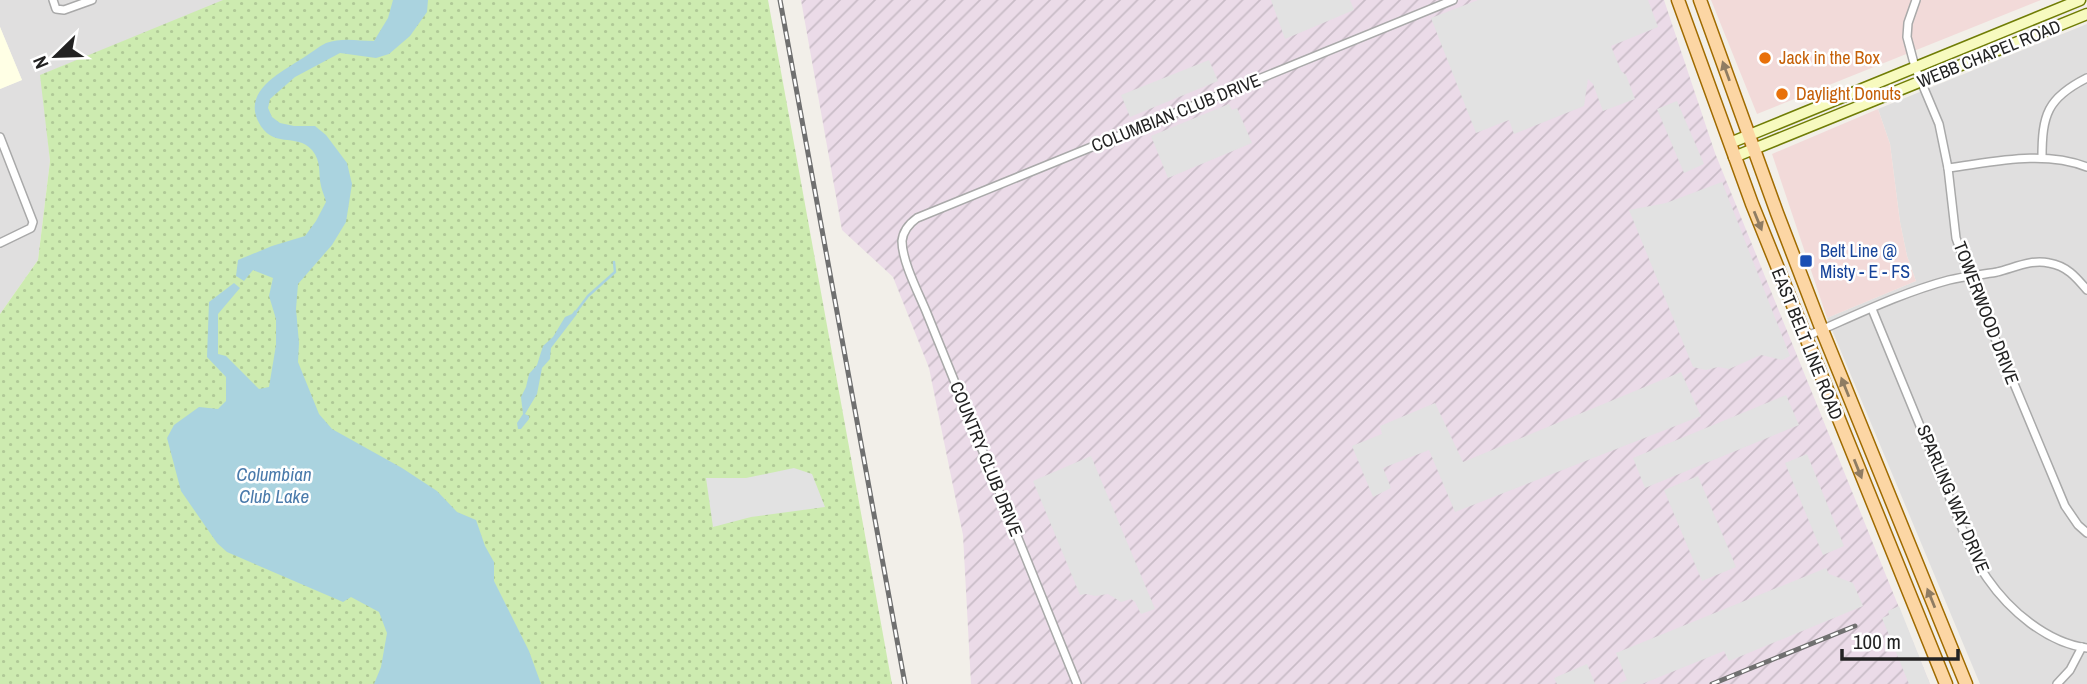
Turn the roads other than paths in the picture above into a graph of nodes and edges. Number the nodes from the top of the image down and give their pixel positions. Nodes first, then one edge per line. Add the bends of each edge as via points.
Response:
1 (53, 0) edge
2 (92, 0) edge
3 (1452, 0) edge
4 (1678, 0) edge
5 (1700, 0) edge
6 (1916, 0) edge
7 (2080, 0) edge
8 (2087, 14) edge
9 (1915, 67) junction
10 (2087, 78) edge
11 (1923, 82) junction
12 (1803, 113) junction
13 (1809, 128) junction
14 (1749, 135) junction
15 (0, 137) edge
16 (1730, 143) junction
17 (1754, 150) junction
18 (1734, 157) junction
19 (2042, 158) junction
20 (2087, 167) edge
21 (1948, 168) junction
22 (904, 233) joint
23 (0, 243) edge
24 (1969, 276) junction
25 (2087, 290) edge
26 (1872, 309) junction
27 (1822, 330) junction
28 (1805, 337) junction
29 (2087, 533) edge
30 (1919, 570) junction
31 (1901, 577) junction
32 (2085, 647) edge
33 (1077, 684) edge
34 (1946, 684) edge
35 (1966, 684) edge
36 (2057, 684) edge

1 - 2 street via 56,9 64,10
3 - 22 street, COLUMBIAN CLUB DRIVE via 917,218
4 - 16 main road, EAST BELT LINE ROAD
14 -> 5 main road, EAST BELT LINE ROAD
6 - 9 street, TOWERWOOD DRIVE via 1907,37
7 - 9 main road, WEBB CHAPEL ROAD
8 - 11 main road, WEBB CHAPEL ROAD
9 - 11 street, TOWERWOOD DRIVE
9 - 12 main road, WEBB CHAPEL ROAD
10 - 19 street via 2053,101 2042,131
11 - 13 main road, WEBB CHAPEL ROAD
11 - 21 street, TOWERWOOD DRIVE via 1939,124
12 - 13 main road
12 - 14 main road, WEBB CHAPEL ROAD
13 - 17 main road, WEBB CHAPEL ROAD
14 - 16 main road, WEBB CHAPEL ROAD
14 - 17 main road, EAST BELT LINE ROAD
15 - 23 street via 33,222 31,228
16 - 18 main road, EAST BELT LINE ROAD
17 - 18 main road, WEBB CHAPEL ROAD
17 - 27 main road, EAST BELT LINE ROAD
18 -> 28 main road, EAST BELT LINE ROAD
19 - 20 street
19 - 21 street
21 - 24 street, TOWERWOOD DRIVE via 1956,238
22 - 33 street, COUNTRY CLUB DRIVE via 907,261 926,311
24 - 25 street via 2039,261 2063,267
24 - 26 street
24 - 29 street, TOWERWOOD DRIVE via 2065,506
26 - 27 street
26 - 32 street, SPARLING WAY DRIVE via 1986,577 2026,619 2049,635
27 - 28 street
30 -> 27 main road, EAST BELT LINE ROAD
28 -> 31 main road, EAST BELT LINE ROAD
30 - 31 main road
35 -> 30 main road, EAST BELT LINE ROAD
31 - 34 main road, EAST BELT LINE ROAD
32 - 36 street

